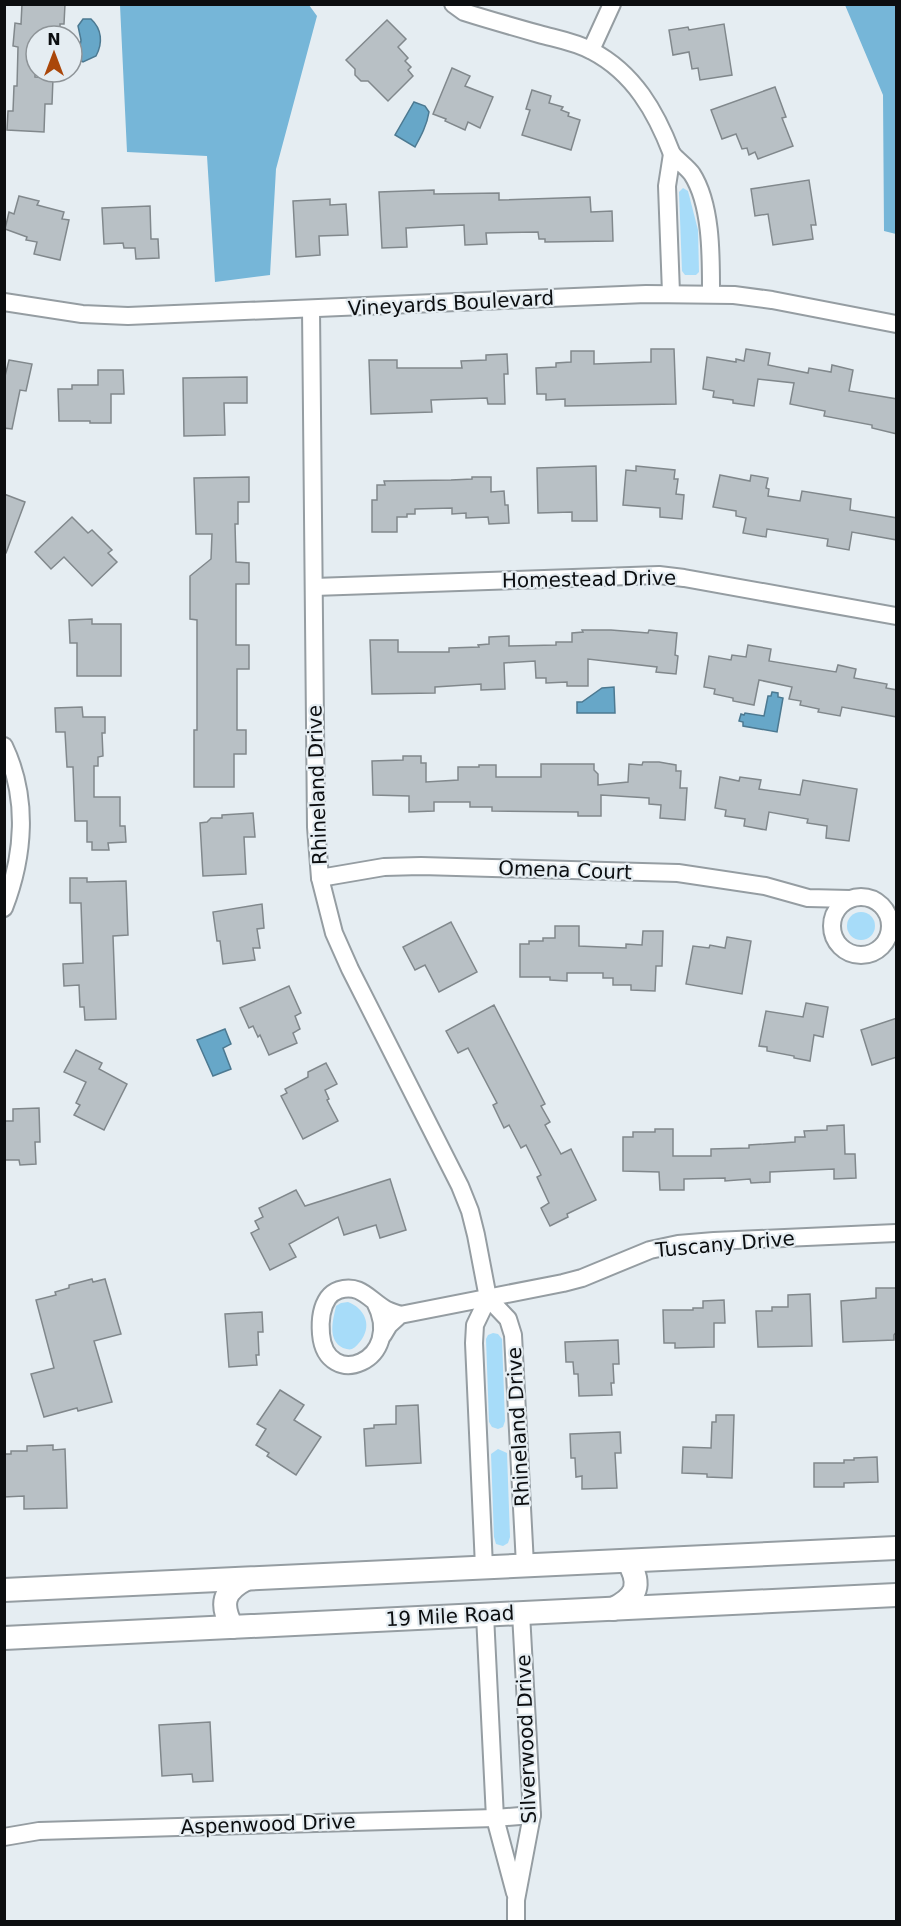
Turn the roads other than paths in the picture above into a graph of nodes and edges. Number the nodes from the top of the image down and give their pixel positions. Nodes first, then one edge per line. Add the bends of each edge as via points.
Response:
1 (453, 4) edge
2 (612, 4) edge
3 (591, 50) junction
4 (672, 154) junction
5 (671, 293) junction
6 (711, 294) junction
7 (4, 302) edge
8 (311, 309) junction
9 (897, 324) edge
10 (314, 587) junction
11 (897, 616) edge
12 (4, 746) edge
13 (320, 878) junction
14 (808, 898) junction
15 (850, 899) junction
16 (4, 908) edge
17 (832, 929) junction
18 (897, 1233) edge
19 (488, 1298) junction
20 (375, 1302) junction
21 (400, 1315) junction
22 (383, 1335) junction
23 (897, 1548) edge
24 (628, 1561) junction
25 (525, 1565) junction
26 (483, 1567) junction
27 (246, 1579) junction
28 (4, 1590) edge
29 (897, 1595) edge
30 (613, 1609) junction
31 (521, 1613) junction
32 (485, 1615) junction
33 (232, 1627) junction
34 (4, 1638) edge
35 (532, 1815) junction
36 (495, 1818) junction
37 (4, 1837) edge
38 (516, 1900) junction
39 (516, 1922) edge

1 - 3 street via 464,12
2 - 3 street
3 - 4 street via 631,80 652,109
4 - 5 street via 667,186
4 - 6 street via 692,174 702,199 709,225
5 - 6 street, Vineyards Boulevard
5 - 8 street, Vineyards Boulevard
6 - 9 street, Vineyards Boulevard via 772,300
7 - 8 street, Vineyards Boulevard via 82,314 128,316
8 - 10 street, Rhineland Drive
10 - 11 street, Homestead Drive via 659,575
10 - 13 street, Rhineland Drive
12 - 16 street via 16,780 22,829 19,860
13 - 14 street, Omena Court via 384,867 421,866 678,873 765,886
13 - 19 street, Rhineland Drive via 334,933 350,969 470,1211
14 - 15 street, Omena Court
14 - 17 street, Omena Court
15 - 17 street via 836,911
15 - 17 street, Omena Court via 869,898 877,902 888,917 888,936 876,951 857,954 840,946
18 - 19 street, Tuscany Drive via 678,1244 650,1250 582,1278
19 - 21 street, Tuscany Drive
19 - 25 street, Rhineland Drive via 508,1319 513,1335
19 - 26 street, Rhineland Drive via 475,1325 474,1343
20 - 21 street
20 - 22 street via 382,1318
20 - 22 street via 358,1289 332,1293 321,1315 322,1344 329,1357 349,1365 374,1353
21 - 22 street
23 - 24 main road
24 - 25 main road
24 - 30 main road via 635,1575 635,1590 624,1604
25 - 26 main road
26 - 27 main road
27 - 28 main road
27 - 33 main road via 227,1596 225,1611
29 - 30 main road, 19 Mile Road
30 - 31 main road, 19 Mile Road
31 - 32 main road, 19 Mile Road
31 - 35 street, Silverwood Drive
32 - 33 main road, 19 Mile Road
32 - 36 street, Silverwood Drive
33 - 34 main road, 19 Mile Road
35 - 36 street, Aspenwood Drive
35 - 38 street, Silverwood Drive
36 - 37 street, Aspenwood Drive via 39,1831
36 - 38 street, Silverwood Drive
38 - 39 street, Silverwood Drive

